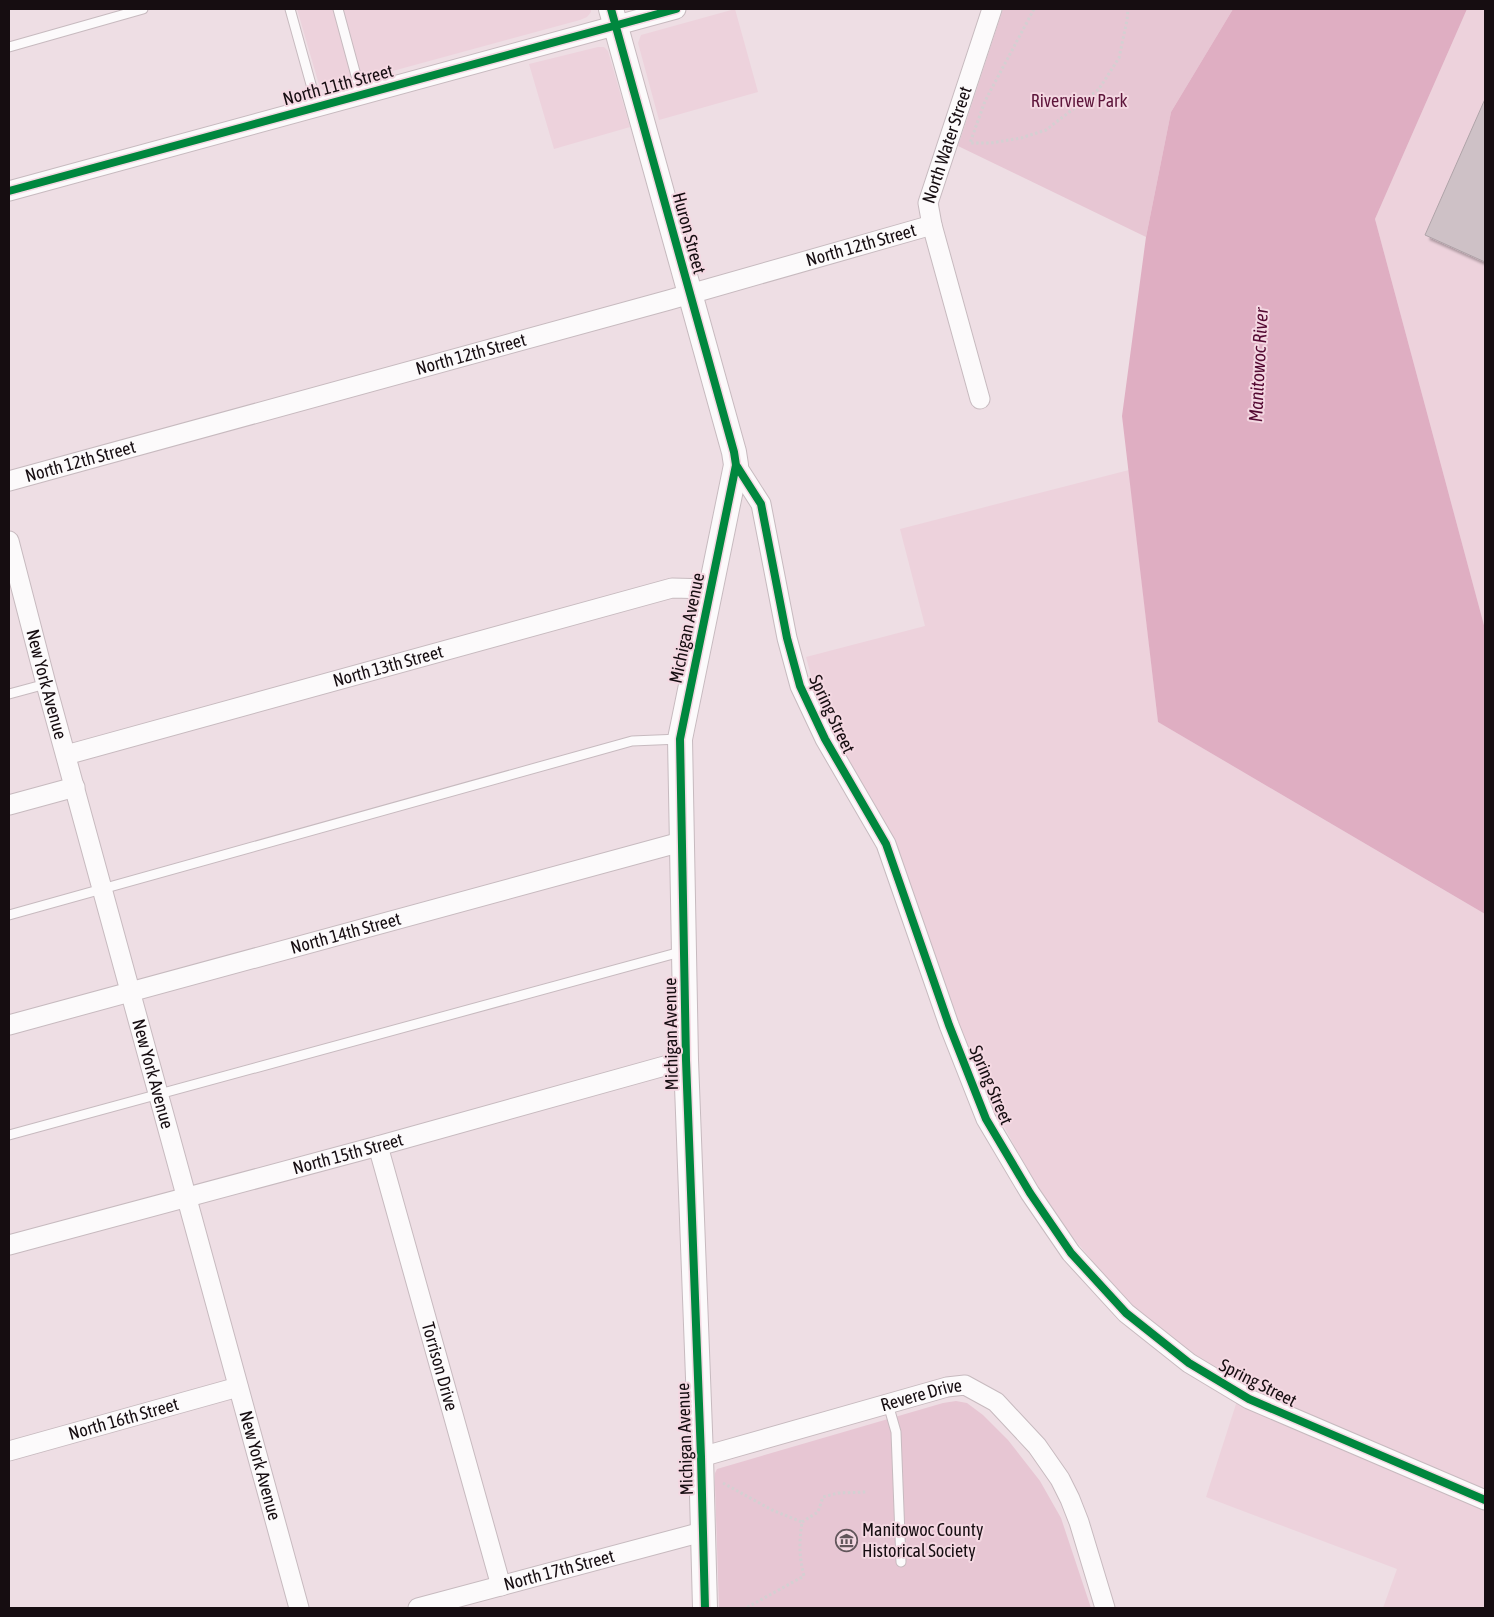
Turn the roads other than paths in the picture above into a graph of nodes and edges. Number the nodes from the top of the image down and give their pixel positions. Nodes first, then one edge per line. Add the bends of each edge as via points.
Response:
1 (143, 9) edge
2 (290, 9) edge
3 (338, 9) edge
4 (676, 9) edge
5 (992, 9) edge
6 (614, 17) edge
7 (9, 47) edge
8 (361, 94) junction
9 (317, 106) junction
10 (9, 191) edge
11 (932, 226) junction
12 (690, 294) junction
13 (980, 399) dead end
14 (736, 465) junction
15 (9, 481) edge
16 (9, 541) edge
17 (14, 582) edge
18 (711, 589) junction
19 (46, 684) junction
20 (9, 694) edge
21 (680, 740) junction
22 (66, 755) junction
23 (75, 787) junction
24 (9, 805) edge
25 (681, 842) junction
26 (103, 890) junction
27 (9, 915) edge
28 (684, 950) junction
29 (130, 992) junction
30 (9, 1025) edge
31 (686, 1060) junction
32 (158, 1094) junction
33 (9, 1134) edge
34 (378, 1146) junction
35 (186, 1197) junction
36 (9, 1245) edge
37 (238, 1387) junction
38 (888, 1404) junction
39 (9, 1452) edge
40 (701, 1457) junction
41 (1485, 1500) edge
42 (702, 1532) junction
43 (901, 1562) dead end
44 (501, 1586) junction
45 (299, 1608) edge
46 (418, 1608) edge
47 (705, 1608) edge
48 (1105, 1608) edge

1 - 7 lane
2 - 9 lane
3 - 8 lane
4 - 6 street, North 11th Street
5 - 11 street, North Water Street via 928,203
6 - 8 street, North 11th Street
6 - 12 street, Huron Street
8 - 9 street, North 11th Street
9 - 10 street, North 11th Street
11 - 12 street, North 12th Street
11 - 13 street, North Water Street
12 - 14 street, Huron Street
12 - 15 street, North 12th Street
14 - 18 street, Michigan Avenue
14 - 41 street, Spring Street via 761,504 787,638 800,686 825,739 886,844 949,1025 986,1119 1071,1253 1126,1313 1189,1363 1240,1394
16 - 17 street, New York Avenue
17 - 19 street, New York Avenue
18 - 21 street, Michigan Avenue
18 - 22 street, North 13th Street via 672,588
19 - 20 lane
19 - 22 street, New York Avenue
21 - 25 street, Michigan Avenue
21 - 26 lane via 632,741
22 - 23 street, New York Avenue
23 - 24 street
23 - 26 street, New York Avenue
25 - 28 street, Michigan Avenue
25 - 29 street, North 14th Street
26 - 27 lane
26 - 29 street, New York Avenue
28 - 31 street, Michigan Avenue
28 - 32 lane
29 - 30 street, North 14th Street
29 - 32 street, New York Avenue
31 - 34 street, North 15th Street
31 - 40 street, Michigan Avenue
32 - 33 lane
32 - 35 street, New York Avenue
34 - 35 street, North 15th Street
34 - 44 street, Torrison Drive
35 - 36 street, North 15th Street
35 - 37 street, New York Avenue
37 - 39 street, North 16th Street
37 - 45 street, New York Avenue
38 - 40 street, Revere Drive
38 - 43 lane via 896,1432
38 - 48 street, Revere Drive via 946,1387 965,1385 996,1402 1037,1446 1060,1479 1079,1522
40 - 42 street, Michigan Avenue
42 - 44 street, North 17th Street
42 - 47 street, Michigan Avenue
44 - 46 street, North 17th Street

